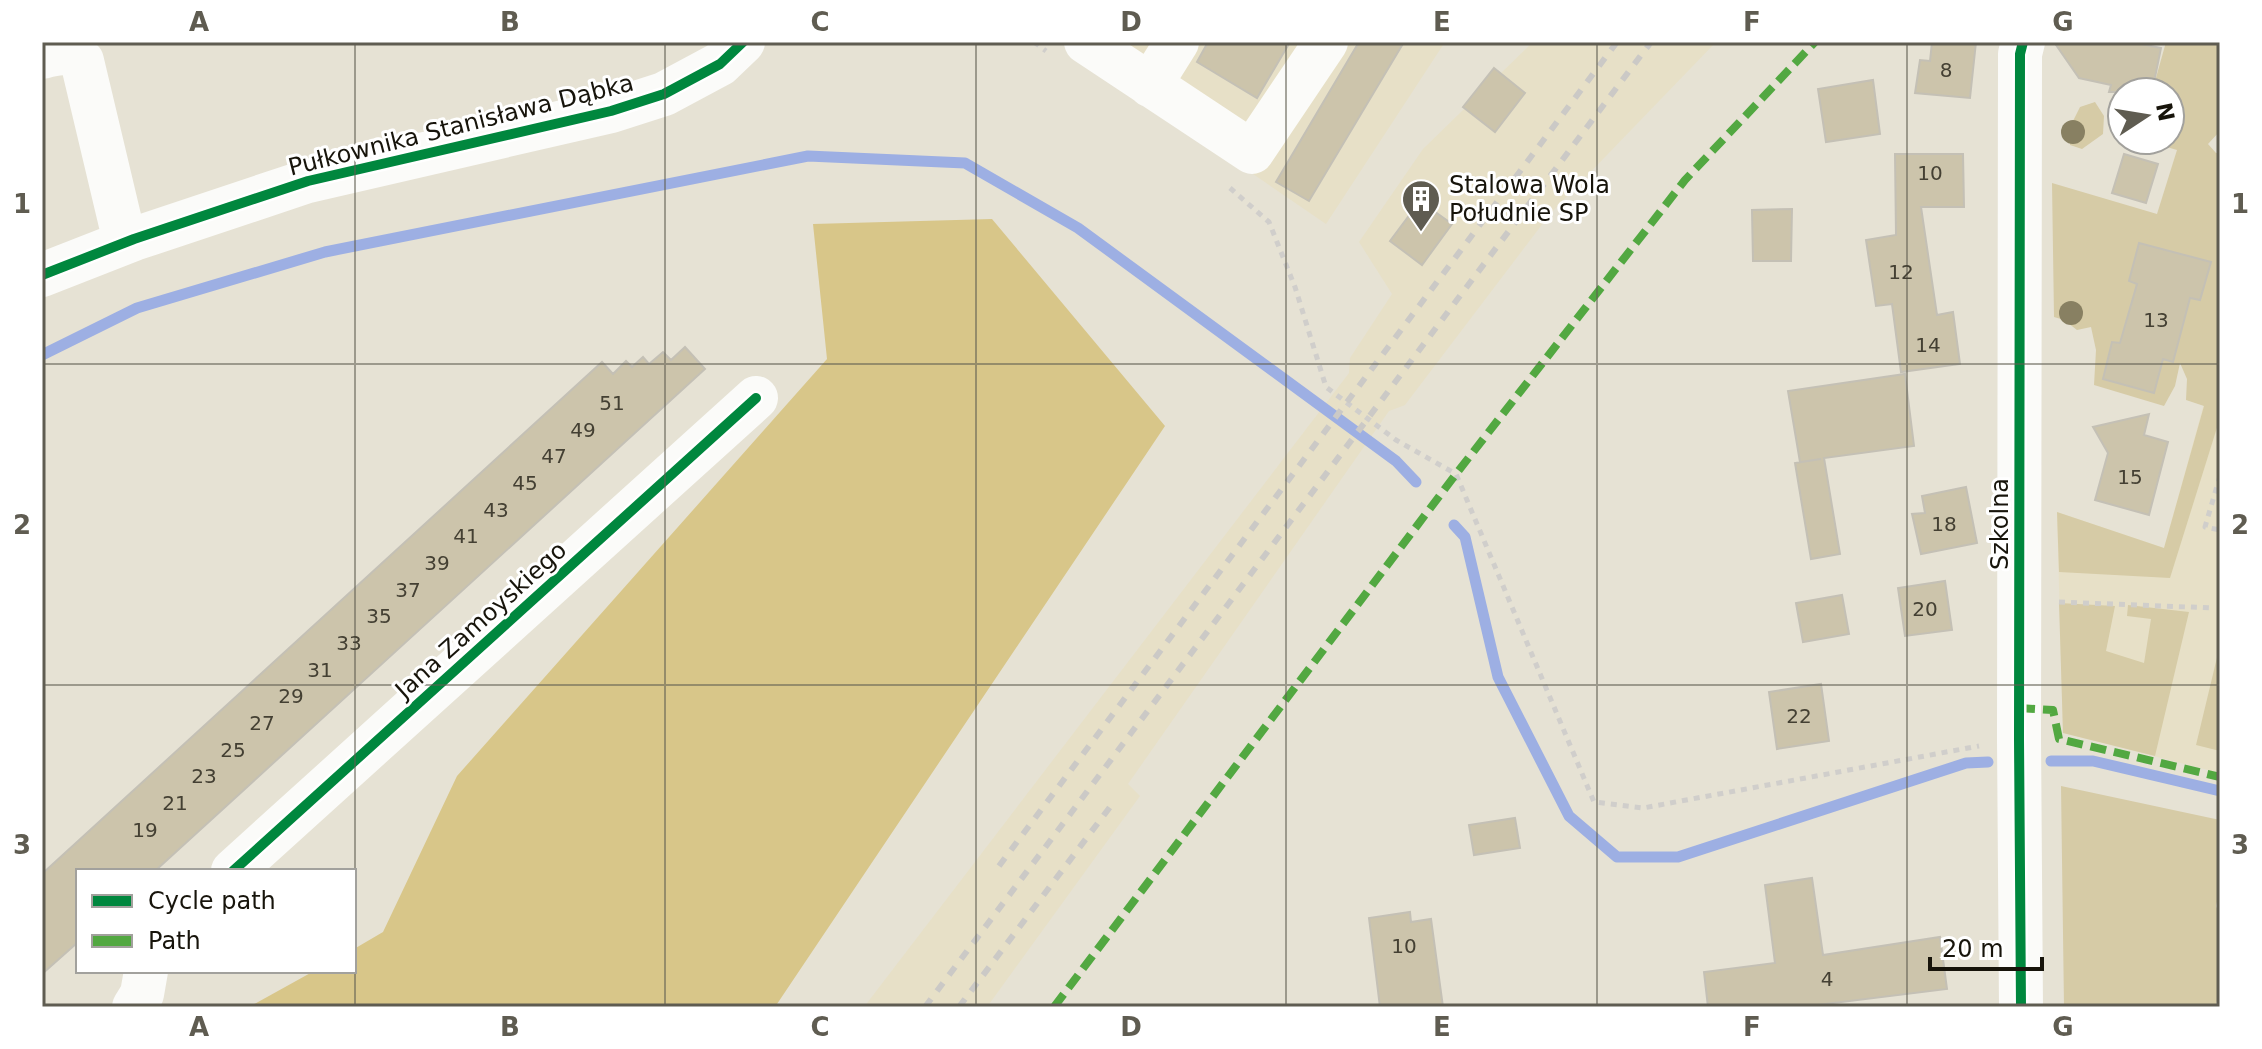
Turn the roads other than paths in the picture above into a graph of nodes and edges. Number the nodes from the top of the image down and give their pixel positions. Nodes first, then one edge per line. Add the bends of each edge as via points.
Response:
1 (743, 42) edge
2 (1177, 42) edge
3 (1326, 42) edge
4 (2023, 42) edge
5 (1069, 48) edge
6 (42, 57) edge
7 (1150, 85) junction
8 (125, 242) junction
9 (42, 275) edge
10 (756, 398) dead end
11 (235, 869) edge
12 (146, 973) edge
13 (134, 1007) edge
14 (2021, 1007) edge

1 - 8 street, Pułkownika Stanisława Dąbka via 720,64 638,103 308,181
2 - 7 street
3 - 7 street via 1240,169
4 - 14 street, Szkolna
5 - 7 street
6 - 8 street via 66,52 82,61
8 - 9 street, Pułkownika Stanisława Dąbka
10 - 11 street, Jana Zamoyskiego
12 - 13 street

